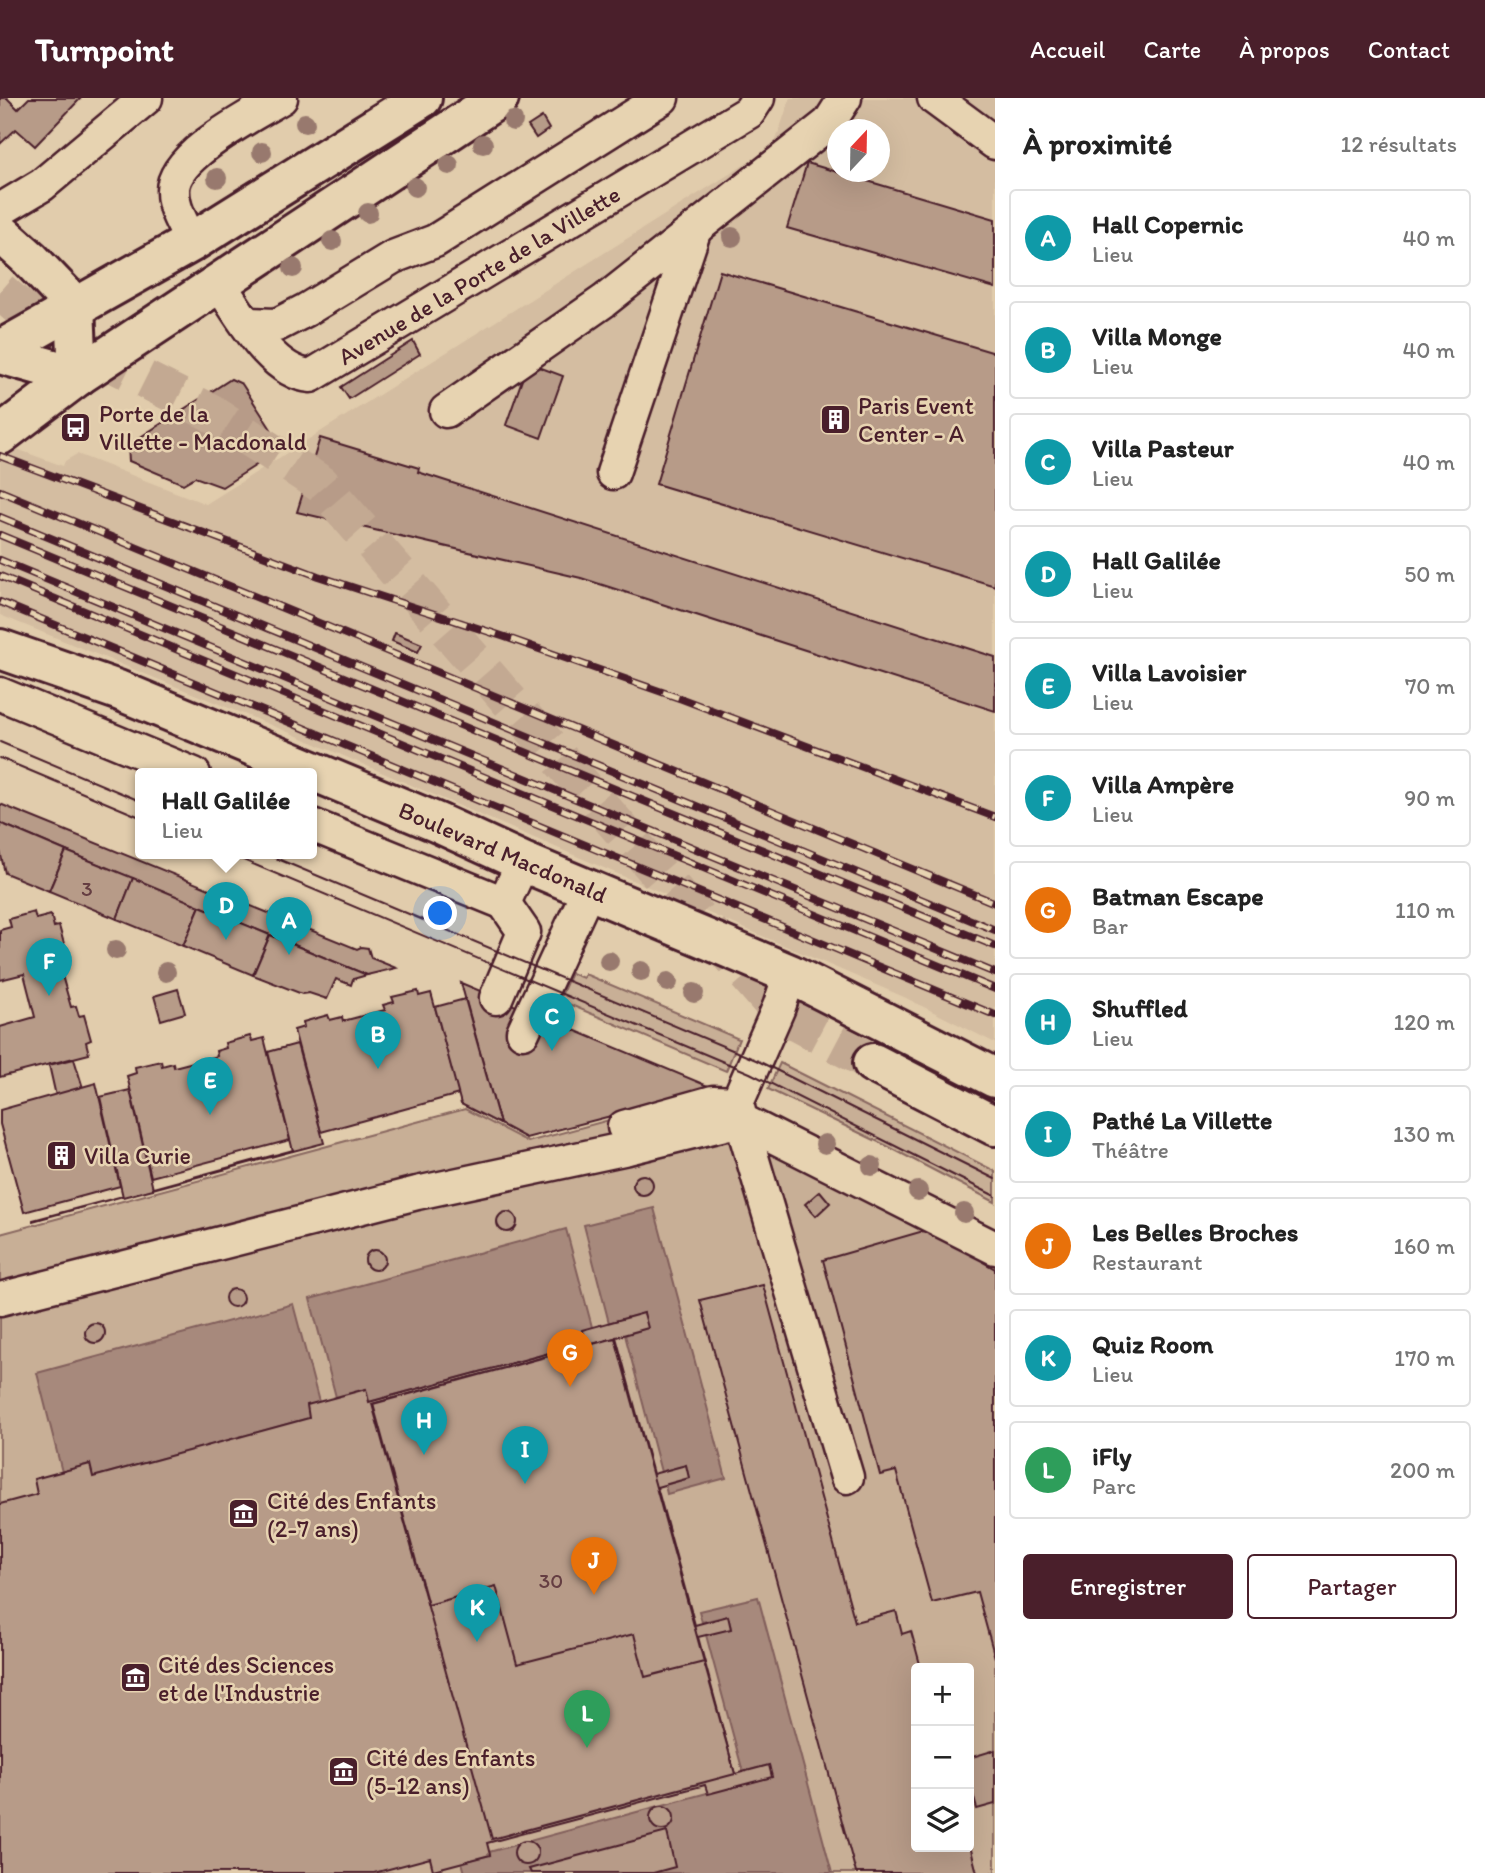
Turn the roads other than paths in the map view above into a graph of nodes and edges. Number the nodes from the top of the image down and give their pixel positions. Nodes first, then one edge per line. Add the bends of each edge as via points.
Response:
1 (146, 98) edge
2 (422, 98) edge
3 (499, 98) edge
4 (662, 98) edge
5 (758, 98) edge
6 (845, 98) edge
7 (934, 98) edge
8 (277, 99) edge
9 (995, 143) edge
10 (0, 209) edge
11 (695, 229) junction
12 (0, 232) edge
13 (192, 242) junction
14 (218, 282) junction
15 (75, 306) junction
16 (248, 324) junction
17 (0, 352) edge
18 (78, 376) junction
19 (446, 411) dead end
20 (0, 435) edge
21 (613, 473) dead end
22 (0, 649) edge
23 (0, 694) edge
24 (179, 768) edge
25 (306, 768) edge
26 (317, 773) edge
27 (317, 827) edge
28 (523, 862) junction
29 (589, 889) junction
30 (504, 903) junction
31 (784, 990) junction
32 (496, 998) dead end
33 (523, 1032) dead end
34 (873, 1063) tunnel mouth
35 (995, 1078) edge
36 (739, 1112) junction
37 (995, 1126) edge
38 (624, 1127) dead end
39 (995, 1248) edge
40 (0, 1299) edge
41 (847, 1477) dead end

1 - 10 street via 41,185
2 - 13 main road
3 - 14 main road
4 - 16 street via 435,242 393,257 278,325
5 - 16 street, Avenue de la Porte de la Villette via 749,113 311,376 299,375 267,352
6 - 11 street via 829,123
7 - 9 street
8 - 13 street via 203,146 185,163 173,194
11 - 19 street via 604,301
11 - 21 street
12 - 15 main road
13 - 14 main road
13 - 15 main road
14 - 16 street, Avenue de la Porte de la Villette
14 - 18 main road
15 - 17 main road
15 - 18 main road
17 - 18 main road
18 - 20 main road
22 - 25 main road, Boulevard Macdonald via 118,690
23 - 24 street
26 - 28 main road, Boulevard Macdonald
27 - 30 street
28 - 29 main road, Boulevard Macdonald
28 - 30 street
29 - 31 main road, Boulevard Macdonald
29 - 33 street
30 - 32 street via 524,932
31 - 35 main road, Boulevard Macdonald
31 - 36 street
34 - 37 main road
36 - 38 street via 713,1102
36 - 39 street
36 - 40 street via 628,1148 417,1193
36 - 41 street

